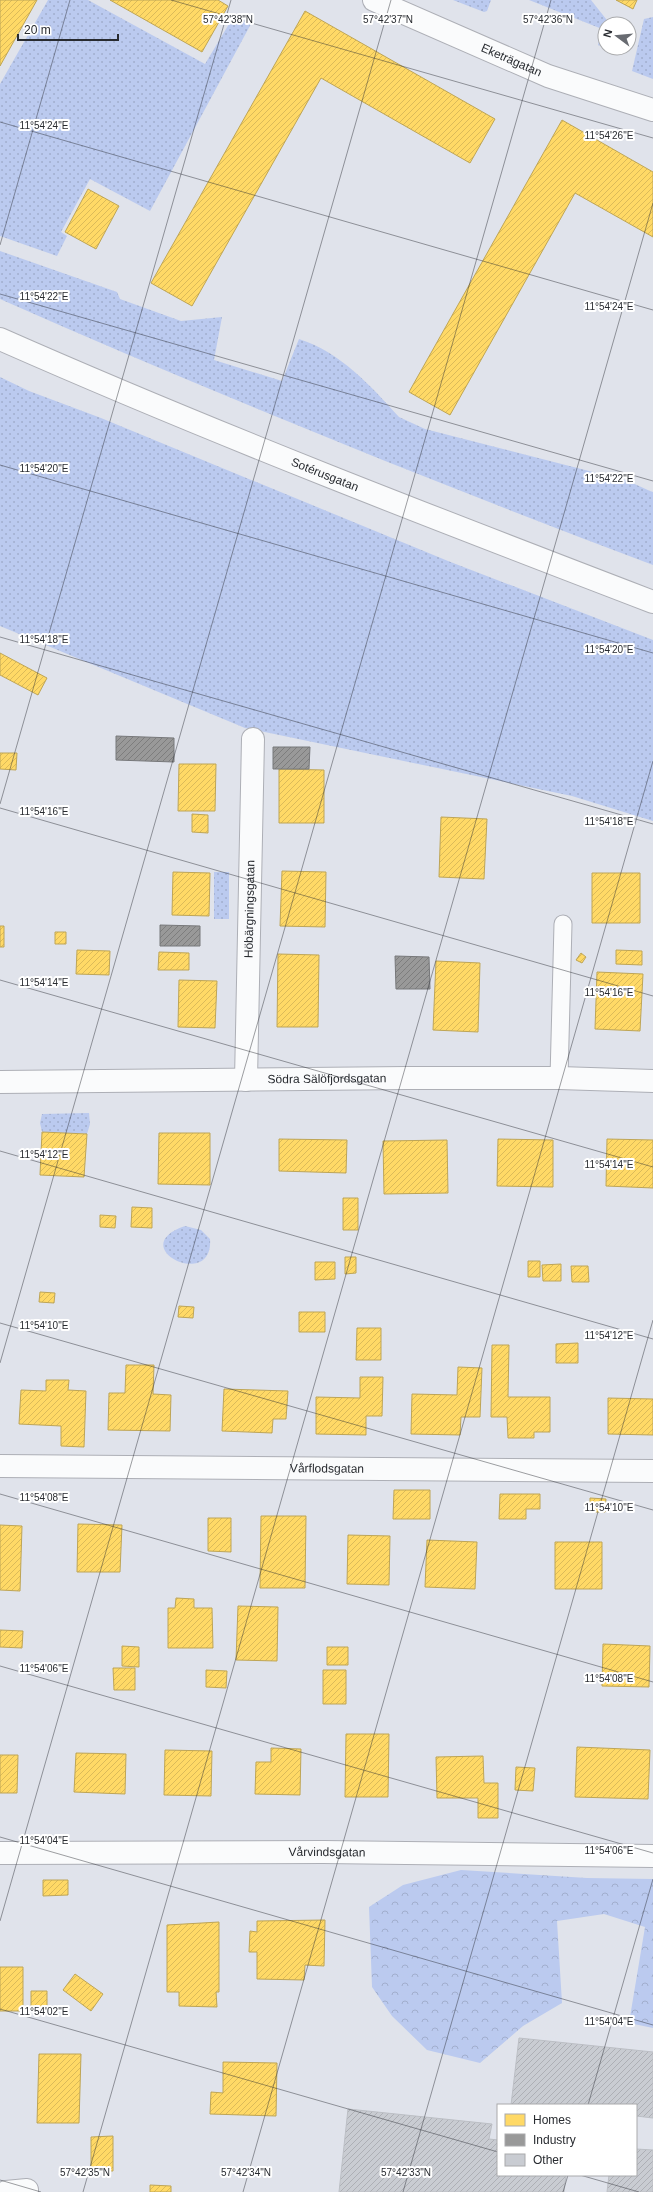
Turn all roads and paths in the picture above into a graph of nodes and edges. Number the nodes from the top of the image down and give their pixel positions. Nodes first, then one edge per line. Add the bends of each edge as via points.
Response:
1 (374, 0) edge
2 (653, 110) edge
3 (0, 339) edge
4 (653, 602) edge
5 (252, 739) dead end
6 (563, 924) dead end
7 (559, 1078) junction
8 (246, 1080) junction
9 (653, 1081) edge
10 (0, 1082) edge
11 (0, 1466) edge
12 (653, 1471) edge
13 (0, 1853) edge
14 (653, 1856) edge

1 - 2 street, Eketrägatan via 548,76
3 - 4 street, Sotérusgatan via 109,387 382,498
5 - 8 street, Höbärgningsgatan
6 - 7 lane
7 - 8 street, Södra Sälöfjordsgatan
7 - 9 street, Södra Sälöfjordsgatan
8 - 10 street, Södra Sälöfjordsgatan
11 - 12 street, Vårflodsgatan
13 - 14 street, Vårvindsgatan via 300,1852

